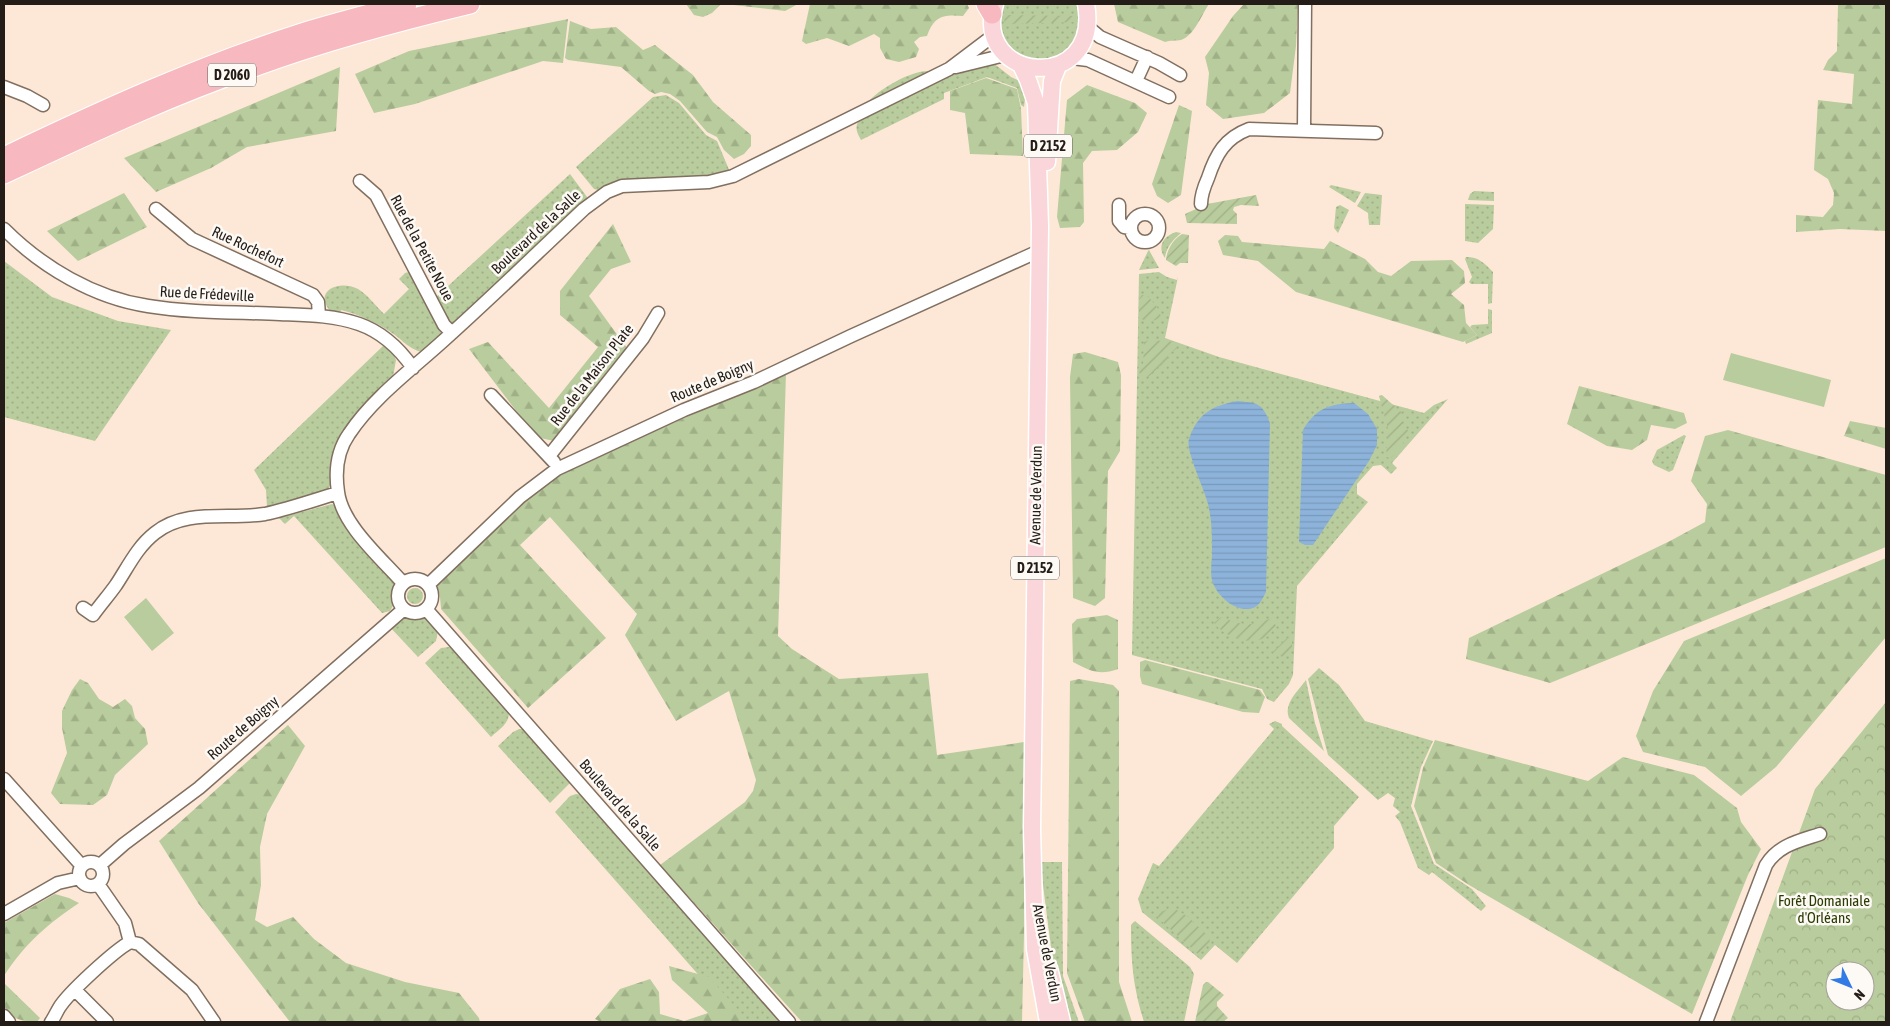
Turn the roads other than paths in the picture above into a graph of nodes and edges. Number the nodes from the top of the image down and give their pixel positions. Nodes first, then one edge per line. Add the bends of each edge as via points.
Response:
1 (407, 4) edge
2 (470, 4) edge
3 (1086, 4) edge
4 (1305, 4) edge
5 (991, 7) edge
6 (1088, 27) junction
7 (994, 36) junction
8 (1006, 55) junction
9 (1147, 57) junction
10 (1065, 62) junction
11 (1021, 65) junction
12 (949, 69) junction
13 (1180, 75) dead end
14 (1136, 81) junction
15 (4, 87) edge
16 (1170, 98) dead end
17 (43, 105) dead end
18 (1304, 130) junction
19 (1376, 133) dead end
20 (4, 157) edge
21 (4, 174) edge
22 (360, 181) dead end
23 (1201, 204) dead end
24 (1119, 205) dead end
25 (156, 210) dead end
26 (1040, 226) junction
27 (1131, 228) dead end
28 (4, 229) edge
29 (1039, 251) junction
30 (658, 313) dead end
31 (319, 315) junction
32 (452, 333) junction
33 (413, 368) junction
34 (491, 395) dead end
35 (549, 456) junction
36 (557, 469) junction
37 (338, 493) junction
38 (403, 583) junction
39 (428, 585) junction
40 (84, 608) dead end
41 (404, 609) junction
42 (426, 609) junction
43 (4, 779) edge
44 (1820, 834) dead end
45 (100, 865) junction
46 (81, 872) junction
47 (98, 884) junction
48 (1034, 884) junction
49 (4, 914) edge
50 (130, 942) junction
51 (75, 990) junction
52 (4, 1016) edge
53 (9, 1022) edge
54 (52, 1022) edge
55 (107, 1022) edge
56 (214, 1022) edge
57 (789, 1022) edge
58 (1048, 1022) edge
59 (1062, 1022) edge
60 (1706, 1022) edge

1 - 20 highway, D 2060 via 306,32 188,75
2 - 21 highway, D 2060 via 377,26 258,65 143,111
3 - 6 main road
4 - 18 street
5 - 7 main road
6 - 9 street via 1100,37
6 - 10 main road, Avenue de Verdun via 1082,44
7 - 8 main road
7 - 12 street, Boulevard de la Salle
8 - 11 main road
8 - 12 street, Boulevard de la Salle
9 - 13 street
9 - 14 street
10 - 11 main road via 1038,69
10 - 14 street via 1088,60
10 - 26 main road, Avenue de Verdun / D 2152 via 1052,81 1046,190
11 - 26 main road, Avenue de Verdun / D 2152 via 1036,103
12 - 32 street, Boulevard de la Salle via 733,176 710,182 622,186 607,192 584,209
14 - 16 street
15 - 17 street
18 - 19 street
18 - 23 street via 1250,129 1236,134 1214,161
22 - 32 street, Rue de la Petite Noue via 376,195 444,325
24 - 27 street via 1118,221
25 - 31 street, Rue Rochefort via 192,239 313,295 318,302
26 - 29 main road, Avenue de Verdun / D 2152
28 - 31 street, Rue de Frédeville via 39,260 71,279 117,299 175,310
29 - 36 street, Route de Boigny
29 - 48 main road, Avenue de Verdun / D 2152
30 - 35 street, Rue de la Maison Plate via 643,338
31 - 33 street, Rue de Frédeville via 358,324 378,333 392,342
32 - 33 street, Boulevard de la Salle
33 - 37 street, Boulevard de la Salle via 348,435 336,468
34 - 35 street
35 - 36 street
36 - 39 street, Route de Boigny via 520,496
37 - 38 street, Boulevard de la Salle via 349,520
37 - 40 street via 267,514 194,517 172,524 156,532 138,549 93,615
38 - 39 street via 419,579
38 - 41 street via 397,598
39 - 42 street via 432,595
41 - 42 street via 413,613
41 - 45 street, Route de Boigny via 199,788
42 - 57 street, Boulevard de la Salle
43 - 46 street
44 - 60 street via 1781,848 1766,866
45 - 46 street via 88,862
45 - 47 street via 103,878
46 - 47 street via 86,885
46 - 49 street
47 - 50 street via 125,923
48 - 58 main road, Avenue de Verdun / D 2152 via 1035,949
48 - 59 main road, Avenue de Verdun / D 2152 via 1051,981
50 - 51 street via 120,947
50 - 56 street via 139,944 192,990
51 - 54 street via 59,1007
51 - 55 street
52 - 53 street

